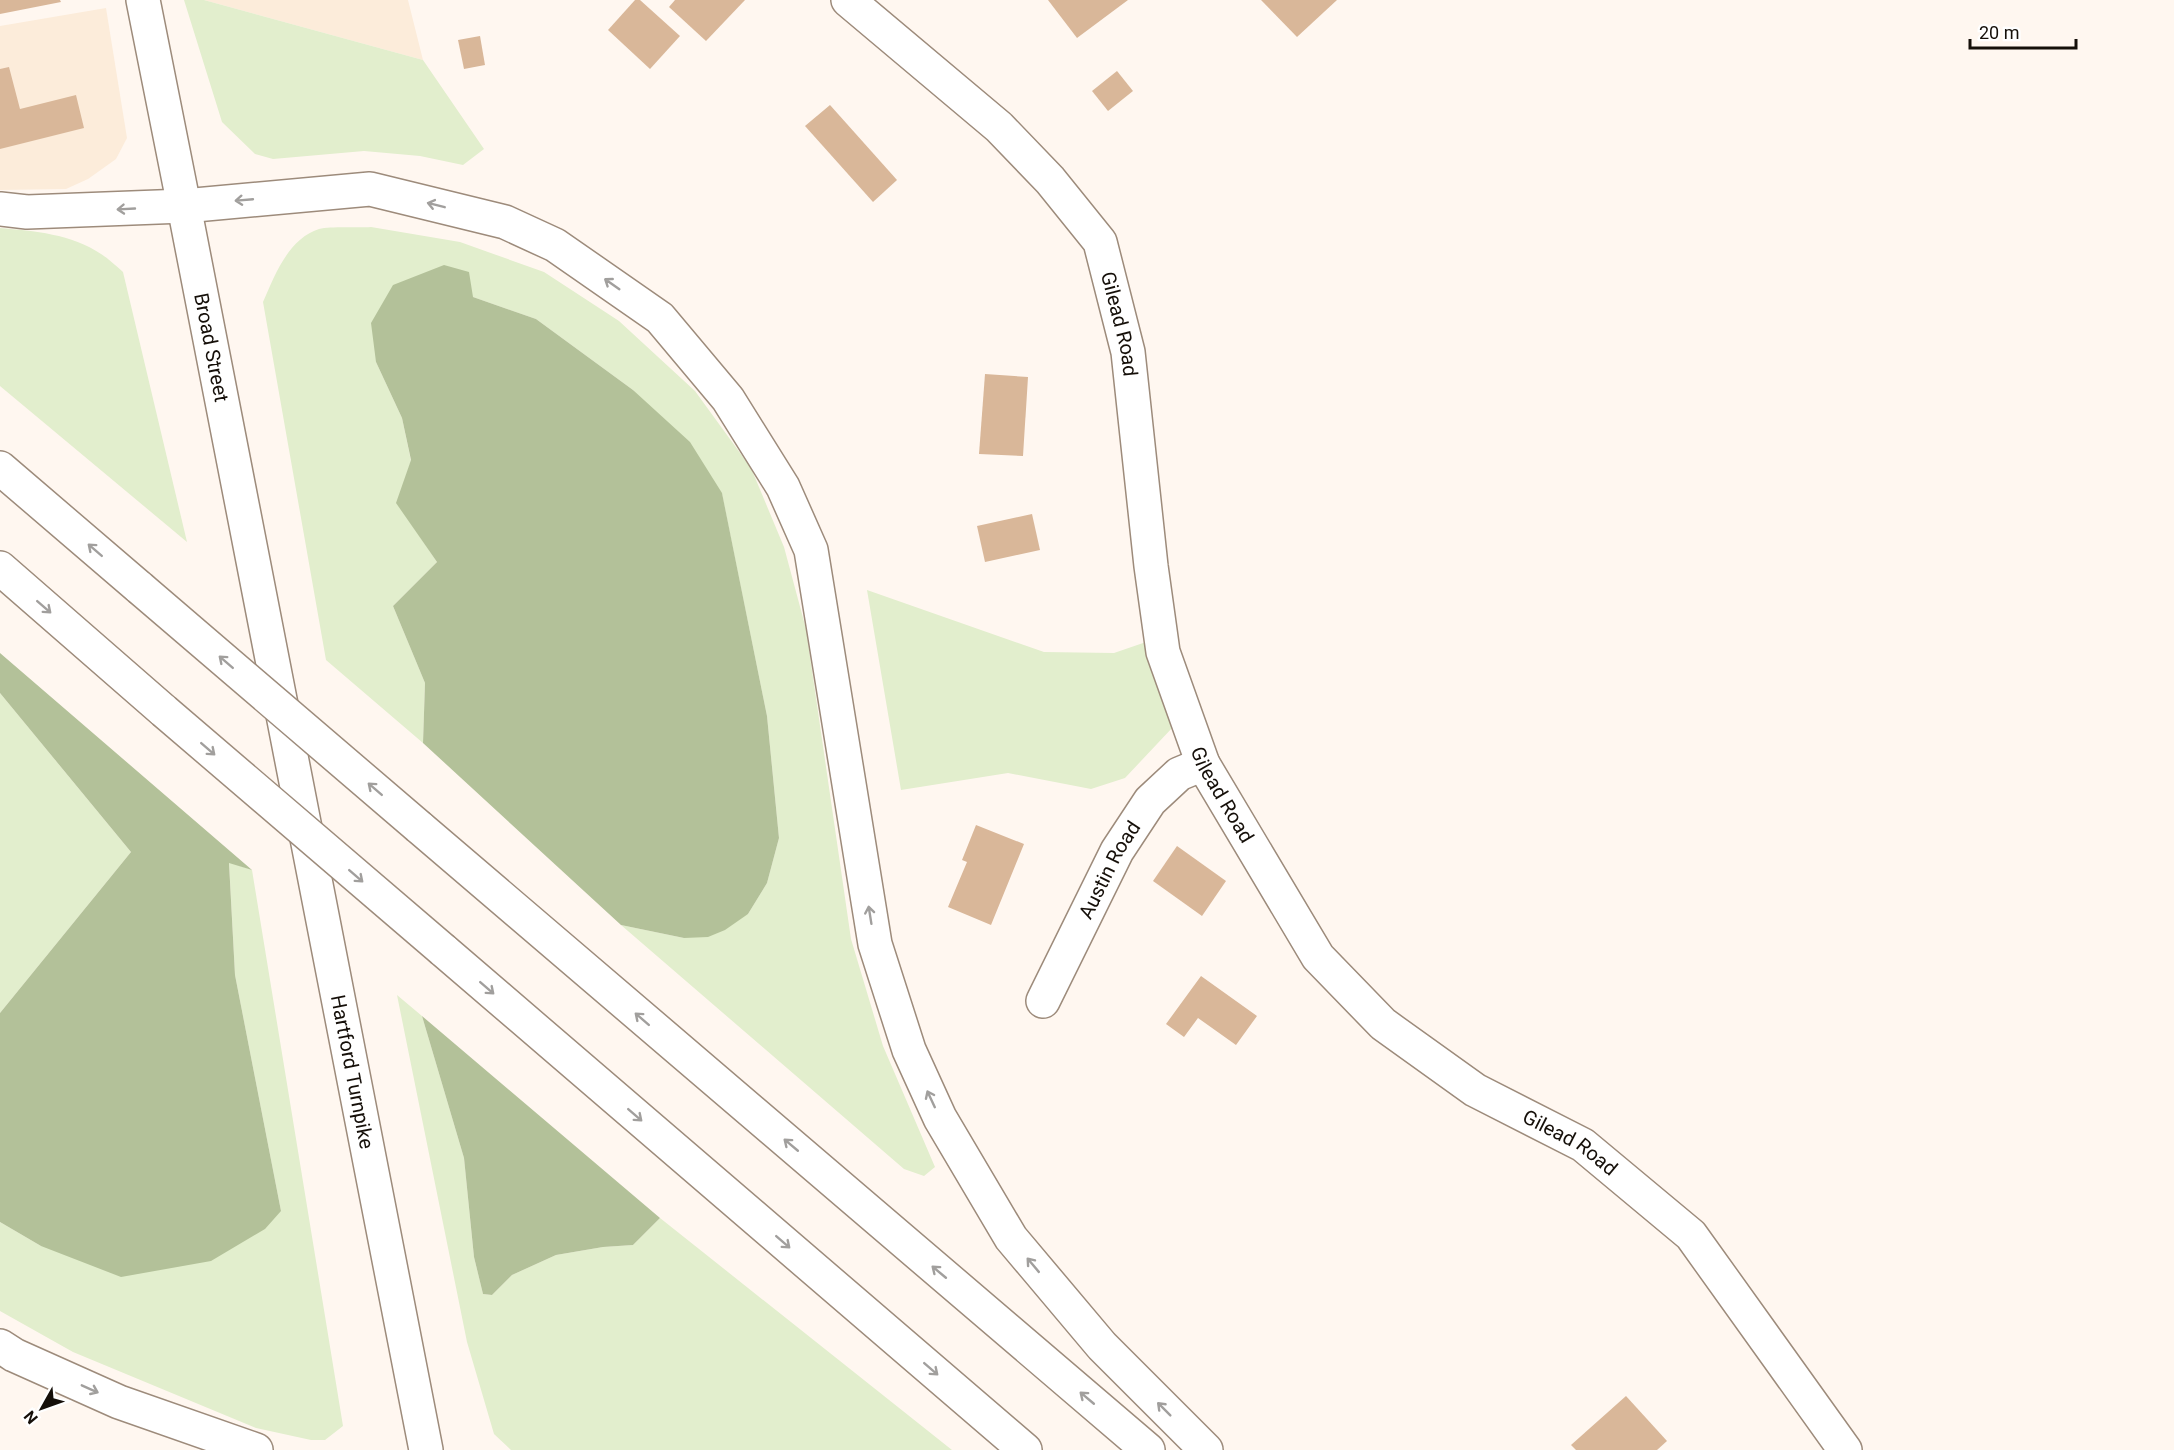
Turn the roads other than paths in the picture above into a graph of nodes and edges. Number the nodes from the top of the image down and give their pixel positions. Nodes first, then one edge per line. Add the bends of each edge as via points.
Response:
1 (143, 0) edge
2 (848, 0) edge
3 (184, 206) junction
4 (0, 209) edge
5 (0, 468) edge
6 (0, 568) edge
7 (280, 695) joint
8 (1203, 764) junction
9 (1043, 1001) dead end
10 (0, 1346) edge
11 (256, 1450) edge
12 (426, 1450) edge
13 (1025, 1450) edge
14 (1148, 1450) edge
15 (1206, 1450) edge
16 (1845, 1450) edge

1 - 3 main road, Broad Street
2 - 8 main road, Gilead Road via 999,127 1050,180 1100,242 1128,352 1163,652
3 -> 4 main road via 27,212
3 - 7 main road, Broad Street
15 -> 3 main road via 1101,1346 1011,1238 940,1118 909,1050 875,944 812,550 783,487 721,390 660,318 555,245 505,222 370,189
14 -> 5 main road, bridge
6 -> 13 main road, bridge
7 - 12 main road, Hartford Turnpike
8 - 9 main road, Austin Road via 1179,774 1150,801 1117,851
8 - 16 main road, Gilead Road via 1318,957 1383,1024 1475,1090 1583,1145 1691,1235
10 -> 11 main road via 119,1402

